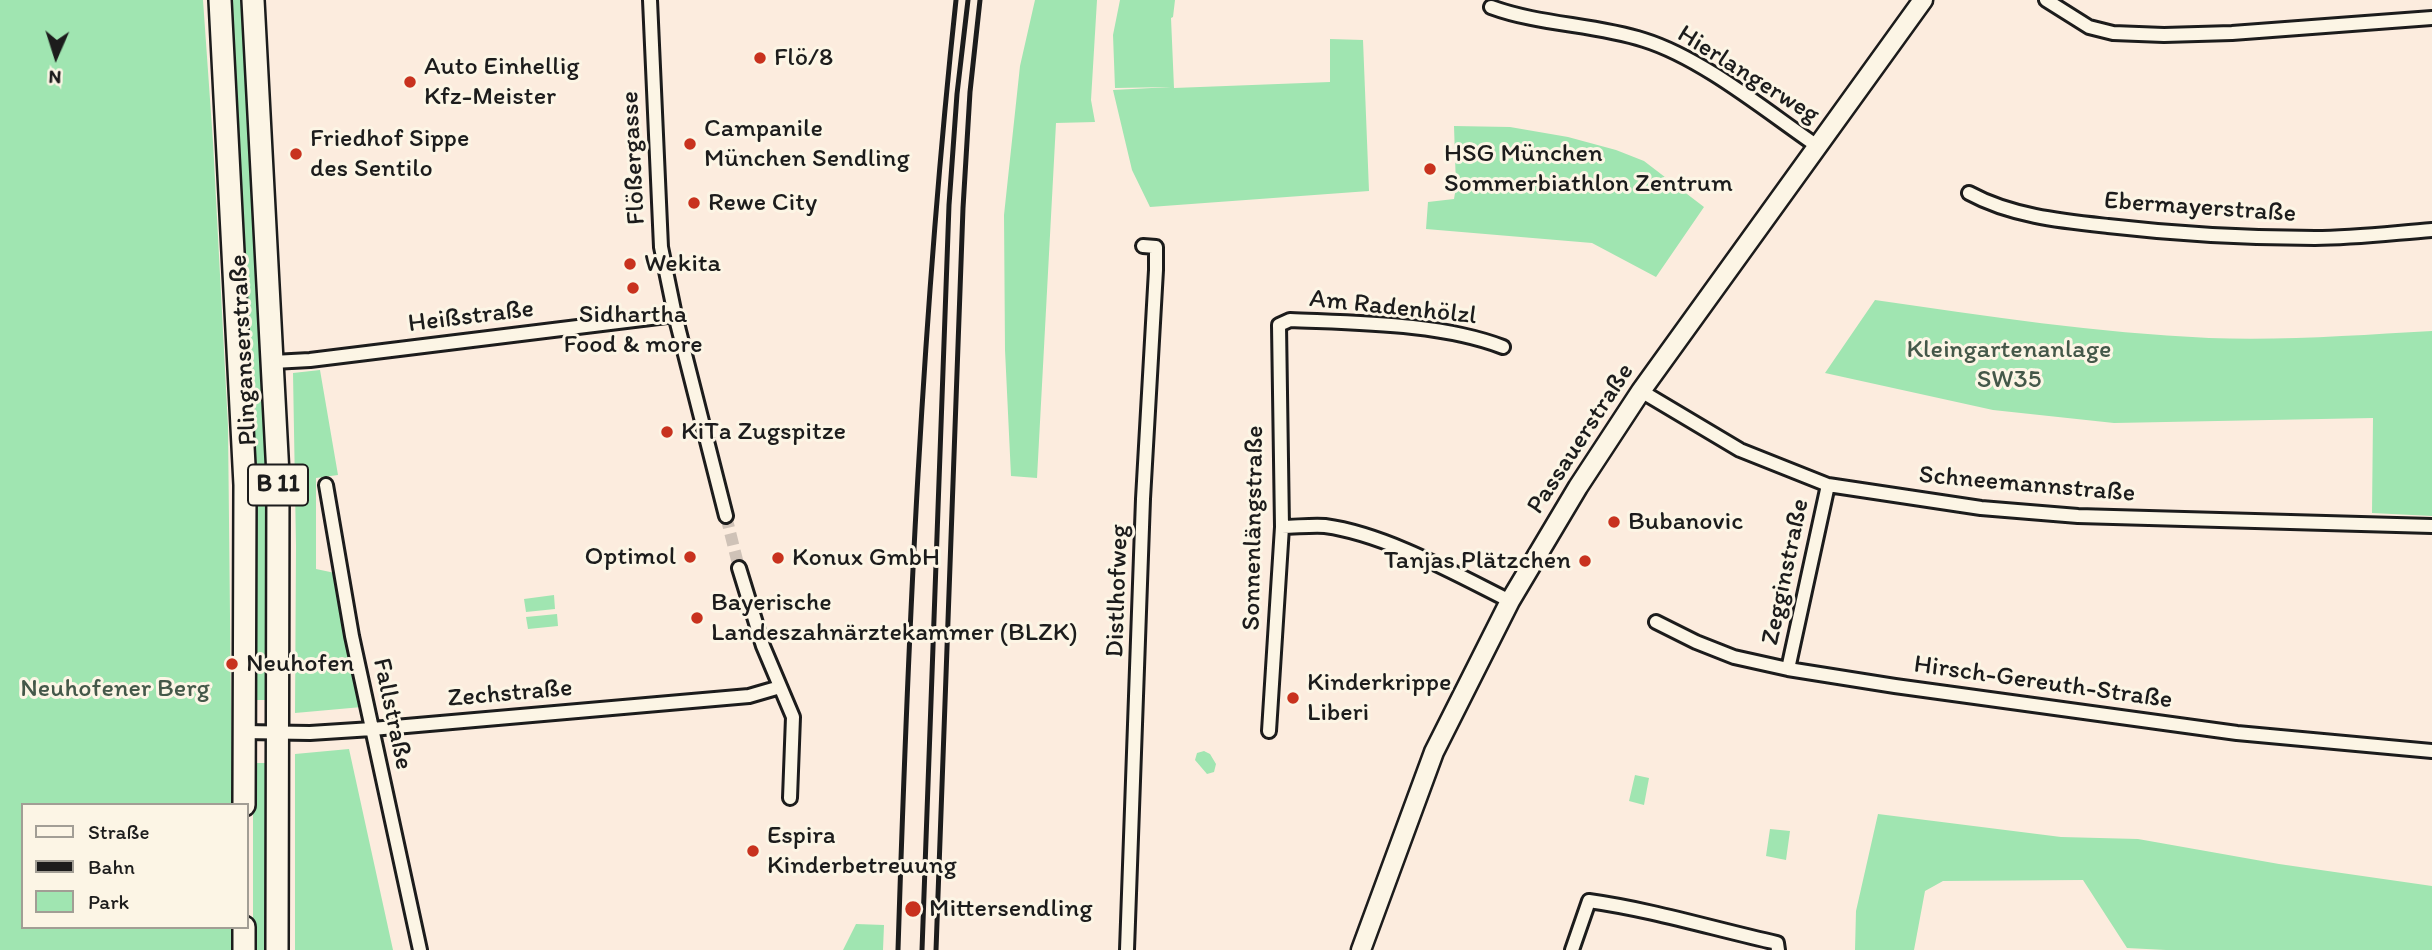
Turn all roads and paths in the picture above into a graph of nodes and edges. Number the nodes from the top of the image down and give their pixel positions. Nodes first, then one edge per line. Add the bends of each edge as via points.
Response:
1 (220, 0) edge
2 (253, 0) edge
3 (650, 0) edge
4 (1923, 0) edge
5 (2046, 0) edge
6 (1491, 8) dead end
7 (2432, 18) edge
8 (1817, 146) junction
9 (1969, 193) dead end
10 (2432, 230) edge
11 (1143, 246) dead end
12 (675, 315) junction
13 (1279, 325) joint
14 (1503, 348) dead end
15 (273, 362) junction
16 (1641, 391) junction
17 (326, 485) dead end
18 (1828, 485) junction
19 (726, 516) tunnel mouth
20 (2432, 526) edge
21 (1282, 527) junction
22 (739, 568) tunnel mouth
23 (1510, 601) junction
24 (1656, 622) dead end
25 (1788, 669) junction
26 (780, 687) junction
27 (372, 729) junction
28 (1269, 731) dead end
29 (243, 732) junction
30 (277, 732) junction
31 (2432, 751) edge
32 (790, 798) dead end
33 (244, 803) edge
34 (244, 929) edge
35 (244, 950) edge
36 (277, 950) edge
37 (420, 950) edge
38 (1127, 950) edge
39 (1361, 950) edge
40 (1572, 950) edge
41 (1778, 950) edge

1 - 29 main road, Plinganserstraße / B 11 via 245,485
2 - 15 main road, Plinganserstraße / B 11
3 - 12 street, Flößergasse via 662,247
4 - 8 street, Passauerstraße
5 - 7 street via 2089,27 2113,33 2232,33
6 - 8 street, Hierlangerweg via 1642,39 1669,49
8 - 16 street, Passauerstraße
9 - 10 street, Ebermayerstraße via 2022,213 2149,231 2317,238
11 - 38 street, Distlhofweg via 1156,247 1156,270
12 - 15 street, Heißstraße
12 - 19 street, Flößergasse
13 - 14 street, Am Radenhölzl via 1290,320 1388,325 1480,339
13 - 21 street, Sonnenlängstraße
15 - 30 main road, Plinganserstraße / B 11 via 278,475
16 - 18 street, Schneemannstraße via 1740,450
16 - 23 street, Passauerstraße
17 - 27 street, Fallstraße
18 - 20 street, Schneemannstraße via 1981,508 2078,516
18 - 25 street, Zegginstraße
21 - 23 street via 1325,526 1363,536
21 - 28 street, Sonnenlängstraße
22 - 26 street
23 - 39 street, Passauerstraße via 1434,752
24 - 25 street, Hirsch-Gereuth-Straße via 1734,657
25 - 31 street, Hirsch-Gereuth-Straße via 2237,733
26 - 27 street, Zechstraße via 749,696
26 - 32 street via 793,717
27 - 30 street, Zechstraße
27 - 37 street, Fallstraße
29 - 30 street, Zechstraße
29 - 33 main road, Plinganserstraße / B 11
30 - 36 main road, Plinganserstraße / B 11
34 - 35 main road
40 - 41 street via 1589,901 1742,933 1777,943

